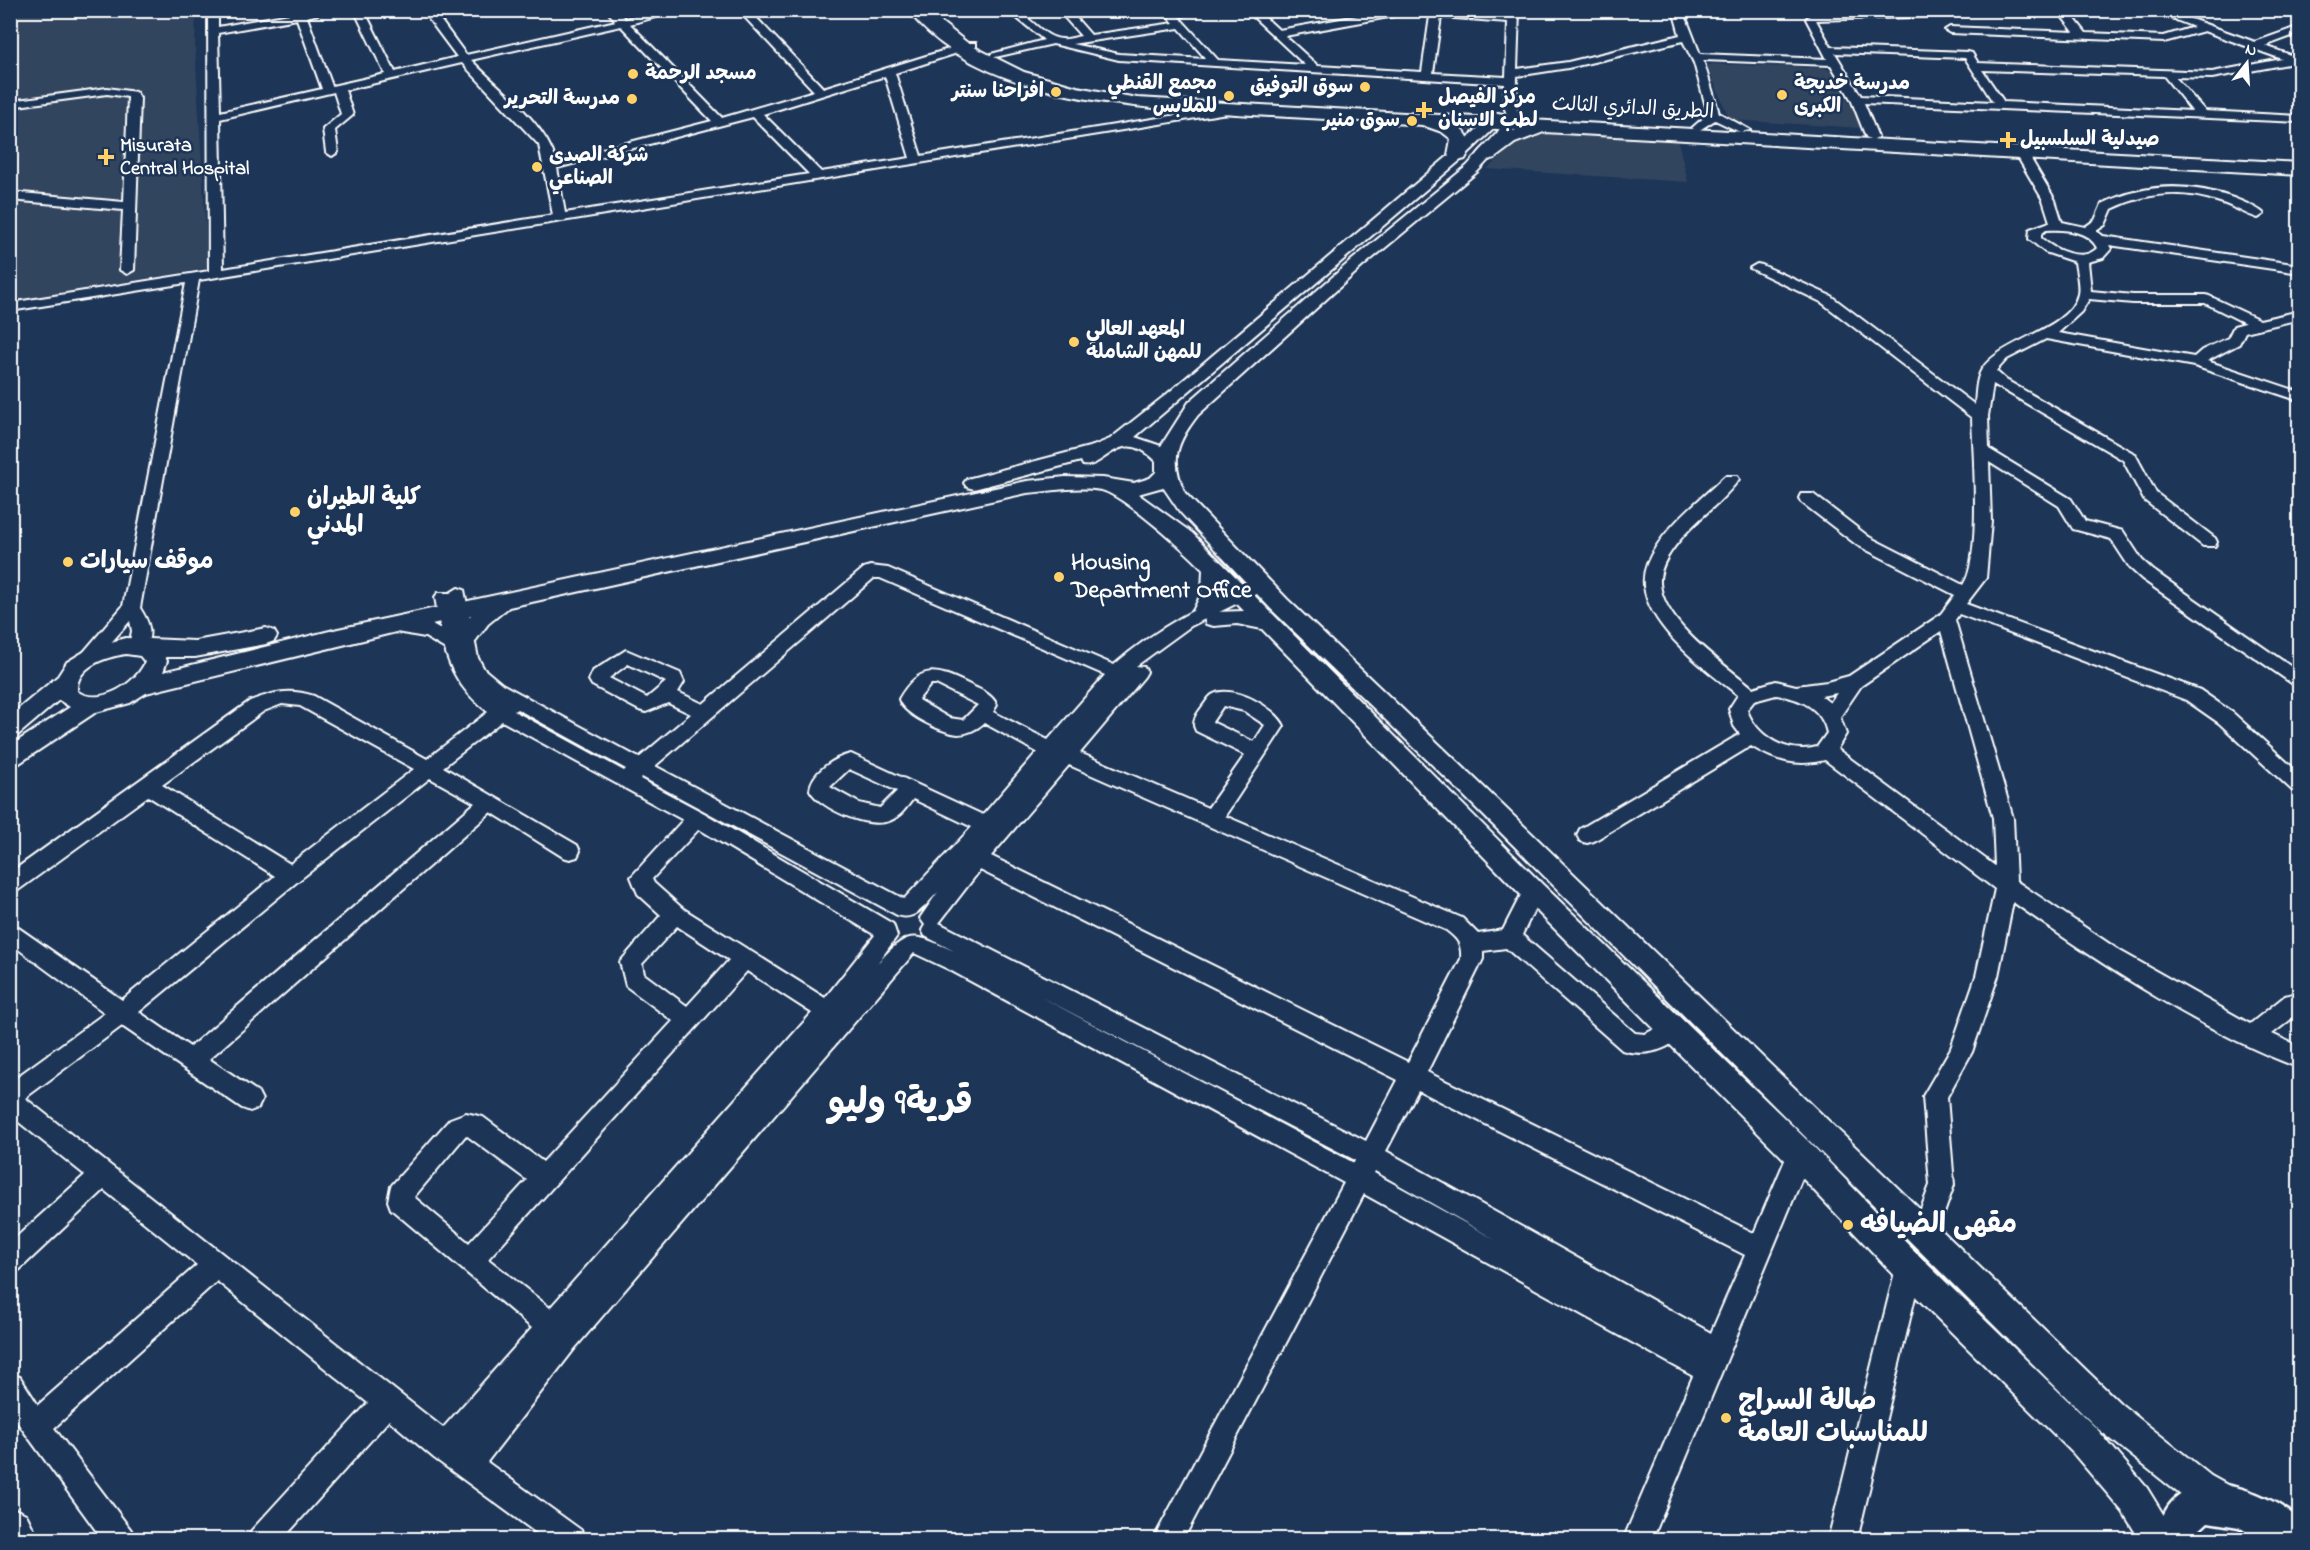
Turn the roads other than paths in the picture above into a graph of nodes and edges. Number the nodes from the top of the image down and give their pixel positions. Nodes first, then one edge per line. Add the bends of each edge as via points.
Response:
1 (213, 10) edge
2 (329, 10) edge
3 (359, 10) edge
4 (427, 10) edge
5 (610, 10) edge
6 (675, 10) edge
7 (743, 10) edge
8 (916, 10) edge
9 (933, 10) edge
10 (1012, 10) edge
11 (1063, 10) edge
12 (1199, 10) edge
13 (1251, 10) edge
14 (1678, 10) edge
15 (2062, 10) edge
16 (1937, 12) edge
17 (2165, 12) edge
18 (300, 13) edge
19 (1170, 13) edge
20 (1436, 13) junction
21 (1514, 15) edge
22 (620, 22) junction
23 (1180, 25) junction
24 (2203, 28) junction
25 (2300, 29) edge
26 (1950, 30) junction
27 (213, 31) junction
28 (1276, 34) junction
29 (2083, 36) junction
30 (1686, 37) junction
31 (1088, 39) junction
32 (1054, 42) junction
33 (2255, 46) junction
34 (965, 47) junction
35 (1827, 50) junction
36 (1968, 55) junction
37 (995, 56) junction
38 (462, 57) junction
39 (1697, 57) junction
40 (1834, 62) junction
41 (2296, 62) edge
42 (1215, 63) junction
43 (1975, 66) junction
44 (1314, 68) junction
45 (889, 71) junction
46 (1427, 74) junction
47 (391, 75) junction
48 (2168, 75) junction
49 (1511, 77) junction
50 (333, 88) junction
51 (822, 92) junction
52 (1857, 99) junction
53 (10, 104) edge
54 (2002, 107) junction
55 (755, 112) junction
56 (1156, 113) junction
57 (1714, 115) junction
58 (2202, 115) junction
59 (214, 117) junction
60 (1504, 118) junction
61 (2300, 119) edge
62 (1415, 120) junction
63 (720, 122) junction
64 (1554, 127) junction
65 (1698, 128) junction
66 (1744, 130) junction
67 (1872, 137) junction
68 (332, 152) dead end
69 (2072, 152) junction
70 (1488, 154) junction
71 (2022, 154) junction
72 (1458, 155) junction
73 (916, 159) junction
74 (2300, 160) edge
75 (552, 166) junction
76 (2300, 169) edge
77 (818, 176) junction
78 (10, 196) edge
79 (130, 206) junction
80 (2258, 214) dead end
81 (560, 218) junction
82 (2057, 226) junction
83 (2086, 232) junction
84 (2100, 240) junction
85 (2081, 258) junction
86 (1757, 268) dead end
87 (2300, 269) edge
88 (127, 270) dead end
89 (216, 274) junction
90 (193, 278) junction
91 (2085, 294) junction
92 (10, 307) edge
93 (2300, 315) edge
94 (2259, 325) junction
95 (2043, 334) junction
96 (2197, 362) junction
97 (1988, 371) junction
98 (2300, 397) edge
99 (1980, 416) junction
100 (1107, 447) junction
101 (1980, 450) junction
102 (1165, 466) junction
103 (1731, 479) dead end
104 (1110, 486) junction
105 (1807, 498) dead end
106 (2209, 542) dead end
107 (1214, 567) junction
108 (505, 600) junction
109 (452, 603) junction
110 (1261, 603) junction
111 (1956, 607) junction
112 (131, 608) junction
113 (1209, 615) junction
114 (393, 625) junction
115 (458, 642) junction
116 (142, 648) junction
117 (88, 658) junction
118 (1124, 676) junction
119 (2297, 679) edge
120 (66, 681) junction
121 (1856, 681) junction
122 (140, 686) junction
123 (1795, 692) junction
124 (667, 694) dead end
125 (1749, 694) junction
126 (93, 703) junction
127 (508, 707) junction
128 (704, 713) junction
129 (982, 714) dead end
130 (1831, 716) junction
131 (10, 729) edge
132 (1751, 737) junction
133 (1827, 751) junction
134 (1256, 752) dead end
135 (1058, 753) junction
136 (10, 758) edge
137 (642, 766) junction
138 (426, 768) junction
139 (626, 780) junction
140 (148, 786) junction
141 (2300, 786) edge
142 (909, 791) dead end
143 (490, 802) junction
144 (1213, 817) junction
145 (697, 818) junction
146 (986, 825) junction
147 (1587, 835) dead end
148 (570, 851) dead end
149 (978, 859) junction
150 (1543, 859) junction
151 (291, 875) junction
152 (1524, 882) junction
153 (10, 885) edge
154 (2006, 886) junction
155 (906, 909) junction
156 (675, 914) junction
157 (10, 931) edge
158 (910, 934) junction
159 (1510, 938) junction
160 (1473, 944) junction
161 (745, 958) junction
162 (2300, 1002) edge
163 (122, 1013) junction
164 (834, 1015) junction
165 (688, 1020) junction
166 (1672, 1030) junction
167 (2251, 1037) junction
168 (2300, 1058) edge
169 (191, 1060) junction
170 (1413, 1077) junction
171 (10, 1098) edge
172 (250, 1100) dead end
173 (1800, 1154) junction
174 (1369, 1155) junction
175 (103, 1174) junction
176 (544, 1178) junction
177 (1358, 1178) junction
178 (1925, 1233) junction
179 (1760, 1250) junction
180 (470, 1260) junction
181 (10, 1262) edge
182 (216, 1265) junction
183 (1909, 1268) junction
184 (558, 1332) junction
185 (1713, 1361) junction
186 (10, 1387) edge
187 (387, 1402) junction
188 (35, 1426) junction
189 (444, 1448) junction
190 (466, 1466) junction
191 (2226, 1503) junction
192 (2300, 1526) edge
193 (2277, 1528) edge
194 (10, 1530) edge
195 (16, 1539) edge
196 (121, 1539) edge
197 (262, 1539) edge
198 (571, 1539) edge
199 (1167, 1539) edge
200 (1637, 1539) edge
201 (1842, 1539) edge
202 (2161, 1539) edge
203 (2174, 1539) edge

1 - 27 street
2 - 18 street
3 - 47 street
4 - 38 street
5 - 22 street
6 - 22 street
7 - 51 street
8 - 34 main road, الطريق الدائري الثالث
9 - 34 main road, الطريق الدائري الثالث
10 - 32 street via 1039,35
11 - 31 street
12 - 19 street
13 - 28 street
14 - 30 street
15 - 29 street
16 - 26 street
16 - 35 street via 1811,16
17 - 24 street
18 - 27 street
18 - 50 street
19 - 23 street
20 - 21 street
20 - 28 street via 1399,12
20 - 46 street
21 - 49 street
22 - 38 street
22 - 63 street
23 - 31 street
23 - 42 street
24 - 29 street via 2164,39
24 - 33 street
25 - 33 street
26 - 29 street
26 - 36 street
27 - 59 street
28 - 44 street
30 - 39 street
30 - 49 street
31 - 32 street
32 - 37 street
32 - 42 street via 1119,57
33 - 41 street
34 - 37 main road, الطريق الدائري الثالث
34 - 45 street
34 - 56 main road, الطريق الدائري الثالث via 1003,70 1040,83
35 - 36 street
35 - 40 street
36 - 43 street
37 - 60 main road, الطريق الدائري الثالث via 1068,82 1144,96
38 - 47 street
38 - 75 street via 530,126 545,145
39 - 40 street
39 - 57 street
40 - 52 street
41 - 48 street via 2221,75
42 - 44 street
43 - 48 street
43 - 54 street
44 - 46 street
45 - 51 street
45 - 73 street
46 - 49 street
47 - 50 street
48 - 58 street
49 - 60 street
50 - 59 street
50 - 68 street via 347,115 329,129
51 - 55 street
52 - 54 street
52 - 67 street
53 - 79 street via 107,91 132,94 135,98
54 - 58 street
55 - 63 street
55 - 77 street
56 - 62 main road, الطريق الدائري الثالث via 1227,110
56 - 73 street
57 - 65 street
57 - 66 street
58 - 61 street
59 - 89 street
60 - 62 main road, الطريق الدائري الثالث
60 - 64 main road, الطريق الدائري الثالث
60 - 65 main road, الطريق الدائري الثالث
60 - 70 street
60 - 72 street
62 - 72 main road via 1456,132 1461,141
63 - 75 street
64 - 70 main road via 1518,134
64 - 71 main road, الطريق الدائري الثالث
65 - 66 main road, الطريق الدائري الثالث
66 - 67 main road, الطريق الدائري الثالث
67 - 69 main road, الطريق الدائري الثالث
69 - 71 main road, الطريق الدائري الثالث
69 - 74 main road, الطريق الدائري الثالث
69 - 76 main road, الطريق الدائري الثالث
70 - 102 street via 1196,406 1186,416
71 - 82 street via 2049,200
72 - 100 street via 1173,398
73 - 77 street
75 - 81 street
77 - 81 street
78 - 79 street
79 - 88 street
80 - 83 street via 2210,195 2151,191 2106,207 2101,222
81 - 89 street
82 - 83 street
82 - 85 street via 2038,229 2035,239 2056,253
83 - 84 street
84 - 85 street via 2102,253
84 - 87 street
85 - 91 street
86 - 99 street via 1826,299
89 - 90 street
90 - 92 street
90 - 112 street
91 - 94 street via 2133,299 2207,299
91 - 95 street via 2068,318
93 - 94 street
94 - 96 street via 2237,330 2234,341
95 - 96 street
95 - 97 street via 2002,356
96 - 98 street
97 - 99 street
97 - 106 street via 2001,383 2129,457 2150,496
99 - 101 street
100 - 102 street via 1146,445 1161,453
100 - 104 street via 1089,464 1090,471
100 - 109 street via 939,491
101 - 111 street via 1982,540 1977,578
101 - 119 street via 2065,503 2079,525 2117,535 2148,575
102 - 104 street via 1152,484 1135,489
102 - 110 street via 1176,495
103 - 125 street via 1661,554 1650,582 1654,599 1667,621
104 - 107 street via 1185,538
104 - 108 street via 1065,483 1027,487
105 - 111 street
107 - 110 street
107 - 113 street
108 - 109 street
108 - 115 street
109 - 114 street
109 - 115 street
109 - 116 street via 237,643 195,649
110 - 113 street
110 - 113 street via 1237,617
110 - 150 street
110 - 152 street
111 - 121 street
111 - 141 street via 2193,695 2226,718
111 - 154 street via 1980,731 2003,818
112 - 116 street via 142,628
112 - 117 street
113 - 118 street
114 - 115 street via 431,631
114 - 122 street via 250,656
115 - 127 street via 462,675 475,692
116 - 117 street via 114,648
116 - 122 street via 153,654 154,669
117 - 120 street
118 - 128 street via 875,571 864,575
118 - 135 street
120 - 126 street via 65,690 70,698
120 - 131 street
121 - 123 street
121 - 130 street
122 - 126 street via 117,698
123 - 125 street via 1776,688
123 - 130 street via 1810,698
124 - 128 street
125 - 132 street via 1738,714
126 - 136 street
127 - 137 street
127 - 138 street
127 - 139 street via 529,730
128 - 137 street
129 - 135 street
130 - 133 street via 1837,734
132 - 133 street via 1764,747 1790,755 1814,756
132 - 147 street
133 - 154 street
134 - 144 street
135 - 144 street
135 - 146 street
135 - 149 street
137 - 139 street
137 - 155 street
138 - 140 street via 306,701 279,696 257,706
138 - 143 street
138 - 151 street
139 - 145 street
140 - 151 street
140 - 153 street
142 - 146 street
143 - 148 street
143 - 169 street
144 - 160 street via 1454,924 1467,933
145 - 156 street via 641,878 645,888
145 - 158 street
146 - 155 street
149 - 158 street
149 - 170 street
150 - 152 street
150 - 178 street
151 - 163 street
152 - 159 street
152 - 166 street
154 - 167 street via 2087,942
154 - 178 street via 1987,976 1961,1052 1935,1096 1942,1185
155 - 158 street via 918,909
155 - 158 street via 888,920
156 - 161 street
156 - 165 street via 631,962 634,979
157 - 163 street
158 - 164 street
158 - 174 street
158 - 177 street via 966,968
159 - 160 street
159 - 166 street via 1630,1043 1647,1044
160 - 170 street via 1472,959
161 - 164 street
161 - 165 street
162 - 167 street via 2293,1003
163 - 169 street
163 - 171 street
164 - 184 street via 649,1246
165 - 176 street
166 - 173 street
167 - 168 street
169 - 172 street
170 - 174 street
170 - 179 street
171 - 175 street
173 - 179 street
173 - 183 street
174 - 177 street
174 - 185 street
175 - 181 street
175 - 182 street
176 - 180 street
176 - 180 street via 475,1125 458,1127 400,1194 400,1201
177 - 185 street
177 - 199 street
178 - 191 street via 2109,1416 2199,1488
179 - 185 street
180 - 184 street
182 - 187 street
182 - 188 street
183 - 201 street
183 - 202 street via 2085,1441 2135,1500
184 - 189 street
184 - 190 street
185 - 200 street
186 - 188 street
187 - 189 street
187 - 197 street
188 - 196 street
189 - 190 street
190 - 198 street
191 - 193 main road
191 - 203 main road via 2194,1507 2183,1517
192 - 193 main road
194 - 195 main road

